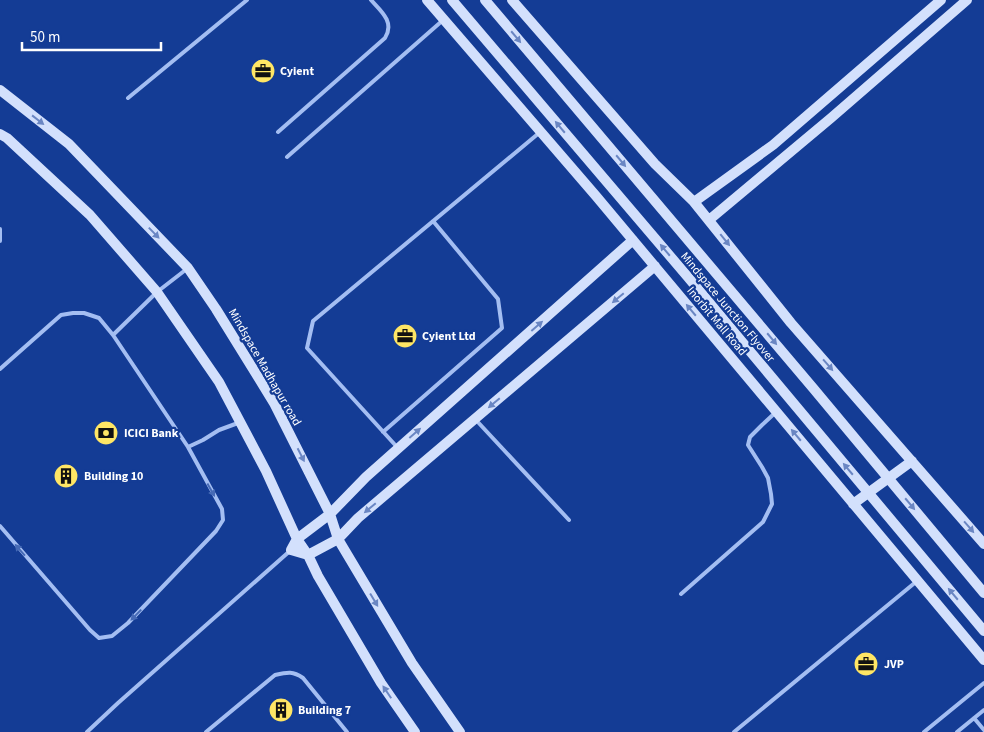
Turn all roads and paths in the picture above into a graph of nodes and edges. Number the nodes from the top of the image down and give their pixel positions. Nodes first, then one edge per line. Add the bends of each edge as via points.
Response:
1 (247, 0) edge
2 (371, 0) edge
3 (427, 0) edge
4 (452, 0) edge
5 (485, 0) edge
6 (512, 0) edge
7 (941, 0) edge
8 (966, 0) edge
9 (444, 19) junction
10 (0, 90) edge
11 (128, 98) dead end
12 (822, 102) junction
13 (834, 115) junction
14 (278, 132) dead end
15 (541, 132) junction
16 (1, 138) edge
17 (287, 157) dead end
18 (694, 202) junction
19 (709, 220) junction
20 (433, 221) junction
21 (0, 229) edge
22 (633, 240) junction
23 (0, 241) edge
24 (655, 266) junction
25 (188, 268) junction
26 (157, 292) junction
27 (113, 335) junction
28 (0, 369) edge
29 (776, 412) junction
30 (475, 419) junction
31 (240, 422) junction
32 (383, 432) junction
33 (188, 447) junction
34 (398, 448) junction
35 (912, 461) junction
36 (853, 504) junction
37 (330, 514) junction
38 (569, 520) dead end
39 (0, 526) edge
40 (297, 539) junction
41 (338, 539) junction
42 (984, 544) edge
43 (291, 550) junction
44 (308, 555) junction
45 (918, 581) junction
46 (984, 593) edge
47 (681, 594) dead end
48 (984, 631) edge
49 (984, 660) edge
50 (984, 683) edge
51 (984, 710) edge
52 (974, 718) junction
53 (984, 730) edge
54 (87, 732) edge
55 (206, 732) edge
56 (347, 732) edge
57 (415, 732) edge
58 (460, 732) edge
59 (734, 732) edge
60 (924, 732) edge
61 (957, 732) edge

1 - 11 lane
2 - 14 lane via 387,19 389,26 385,38
3 - 9 main road, Inorbit Mall Road
48 -> 4 main road, Mindspace Junction Flyover, bridge
5 -> 46 main road, Mindspace Junction Flyover, bridge
6 - 18 main road via 656,164
7 - 12 main road
8 - 13 main road
9 - 15 main road, Inorbit Mall Road
9 - 17 lane
10 -> 25 main road, Mindspace Madhapur road via 69,144
12 - 13 main road
12 - 18 main road via 773,145
13 - 19 main road
15 - 20 lane
15 - 22 main road, Inorbit Mall Road
16 - 26 main road via 90,214
18 - 19 main road
19 -> 35 main road via 791,323
20 - 32 lane via 498,299 502,328
20 - 32 lane via 313,321 307,348
21 - 23 lane
22 - 24 main road, Inorbit Mall Road
34 -> 22 main road
29 -> 24 main road, Inorbit Mall Road
24 -> 30 main road
25 - 26 lane
25 -> 37 main road, Mindspace Madhapur road via 274,403
26 - 27 lane
26 - 31 main road via 219,382
27 - 28 lane via 99,318 84,313 61,315
27 - 33 lane
36 -> 29 main road, Inorbit Mall Road
29 - 47 lane via 750,437 748,445 768,478 772,504 763,522
30 - 38 lane
30 -> 41 main road via 358,518
31 - 33 lane
31 - 40 main road
32 - 34 lane
33 -> 39 lane via 222,510 223,520 128,623 112,636 99,638 90,630
34 - 37 main road
35 - 36 main road
35 -> 42 main road
36 - 45 main road, Inorbit Mall Road
37 - 40 main road
37 - 41 main road, Mindspace Madhapur road
40 - 43 main road
40 - 44 main road
41 - 44 main road
41 -> 58 main road, Mindspace Madhapur road via 412,663
43 - 44 main road
43 - 54 lane
57 -> 44 main road via 381,683
45 - 49 main road, Inorbit Mall Road
45 - 59 lane
50 - 60 lane
51 - 52 lane
52 - 53 lane
52 - 61 lane
55 - 56 lane via 275,674 287,672 303,678

